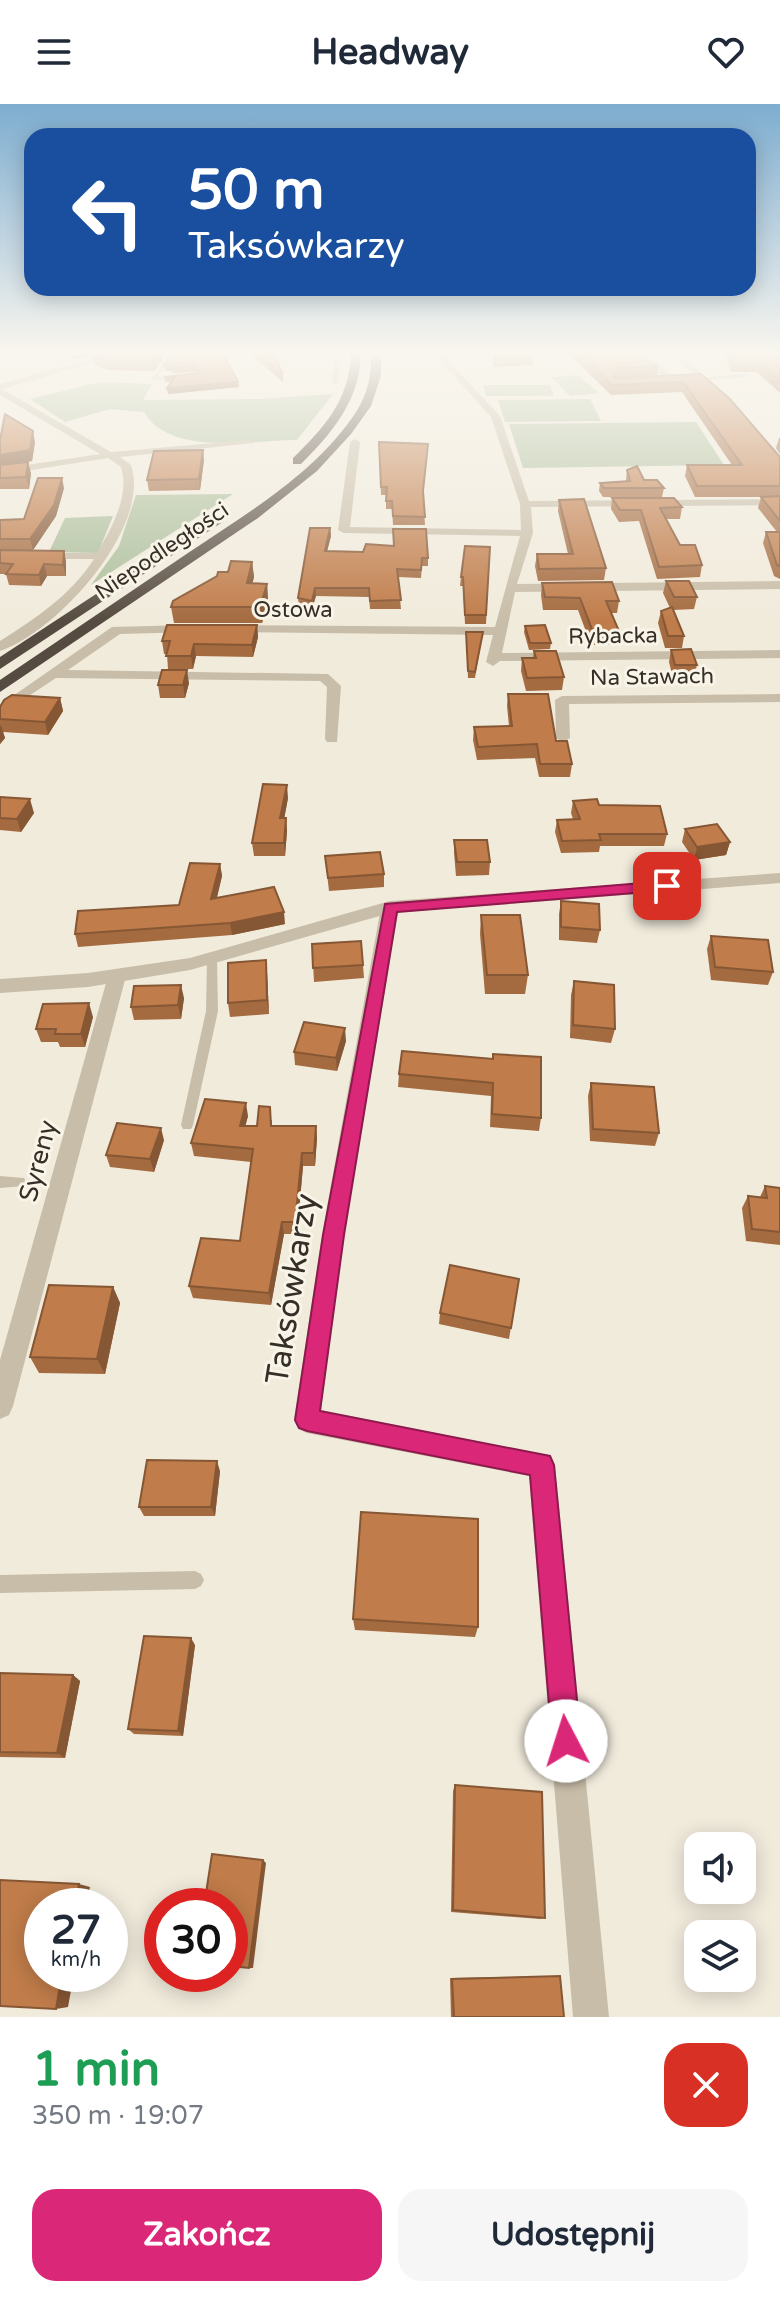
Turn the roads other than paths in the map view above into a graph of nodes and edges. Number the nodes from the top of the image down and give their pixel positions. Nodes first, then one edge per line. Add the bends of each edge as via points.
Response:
1 (92, 444) edge
2 (234, 444) edge
3 (315, 444) edge
4 (337, 444) edge
5 (355, 444) edge
6 (505, 444) edge
7 (110, 455) junction
8 (0, 472) edge
9 (282, 474) dead end
10 (780, 502) edge
11 (525, 504) junction
12 (228, 513) dead end
13 (527, 533) junction
14 (0, 556) edge
15 (104, 556) junction
16 (780, 585) edge
17 (510, 588) junction
18 (206, 629) edge
19 (221, 629) edge
20 (498, 631) junction
21 (0, 647) edge
22 (780, 654) edge
23 (0, 664) edge
24 (53, 674) junction
25 (0, 687) edge
26 (780, 698) edge
27 (0, 711) edge
28 (563, 738) edge
29 (332, 739) dead end
30 (780, 878) edge
31 (390, 907) junction
32 (212, 959) junction
33 (117, 976) junction
34 (0, 986) edge
35 (187, 1125) dead end
36 (0, 1182) edge
37 (19, 1182) dead end
38 (0, 1406) edge
39 (195, 1580) dead end
40 (0, 1584) edge
41 (591, 2017) edge

1 - 7 street
2 - 7 street
3 - 9 highway
4 - 25 highway, Niepodległości via 250,518
5 - 13 street via 344,530
6 - 11 street
7 - 8 street
7 - 15 street via 126,465 131,477 129,496
10 - 11 street
11 - 13 street
12 - 23 highway, Niepodległości
13 - 17 street
14 - 15 street
15 - 21 street via 61,606
16 - 17 street
17 - 20 street
18 - 24 street via 117,630
19 - 20 street, Ostowa
20 - 22 street, Rybacka via 493,659
24 - 27 street
24 - 29 street via 323,677 334,686
26 - 28 street, Na Stawach via 562,700
30 - 31 street
31 - 32 street
31 - 41 street, Taksówkarzy via 307,1420 542,1465
32 - 33 street
32 - 35 lane via 212,1011
33 - 34 street
33 - 38 street, Syreny
36 - 37 lane
39 - 40 lane

